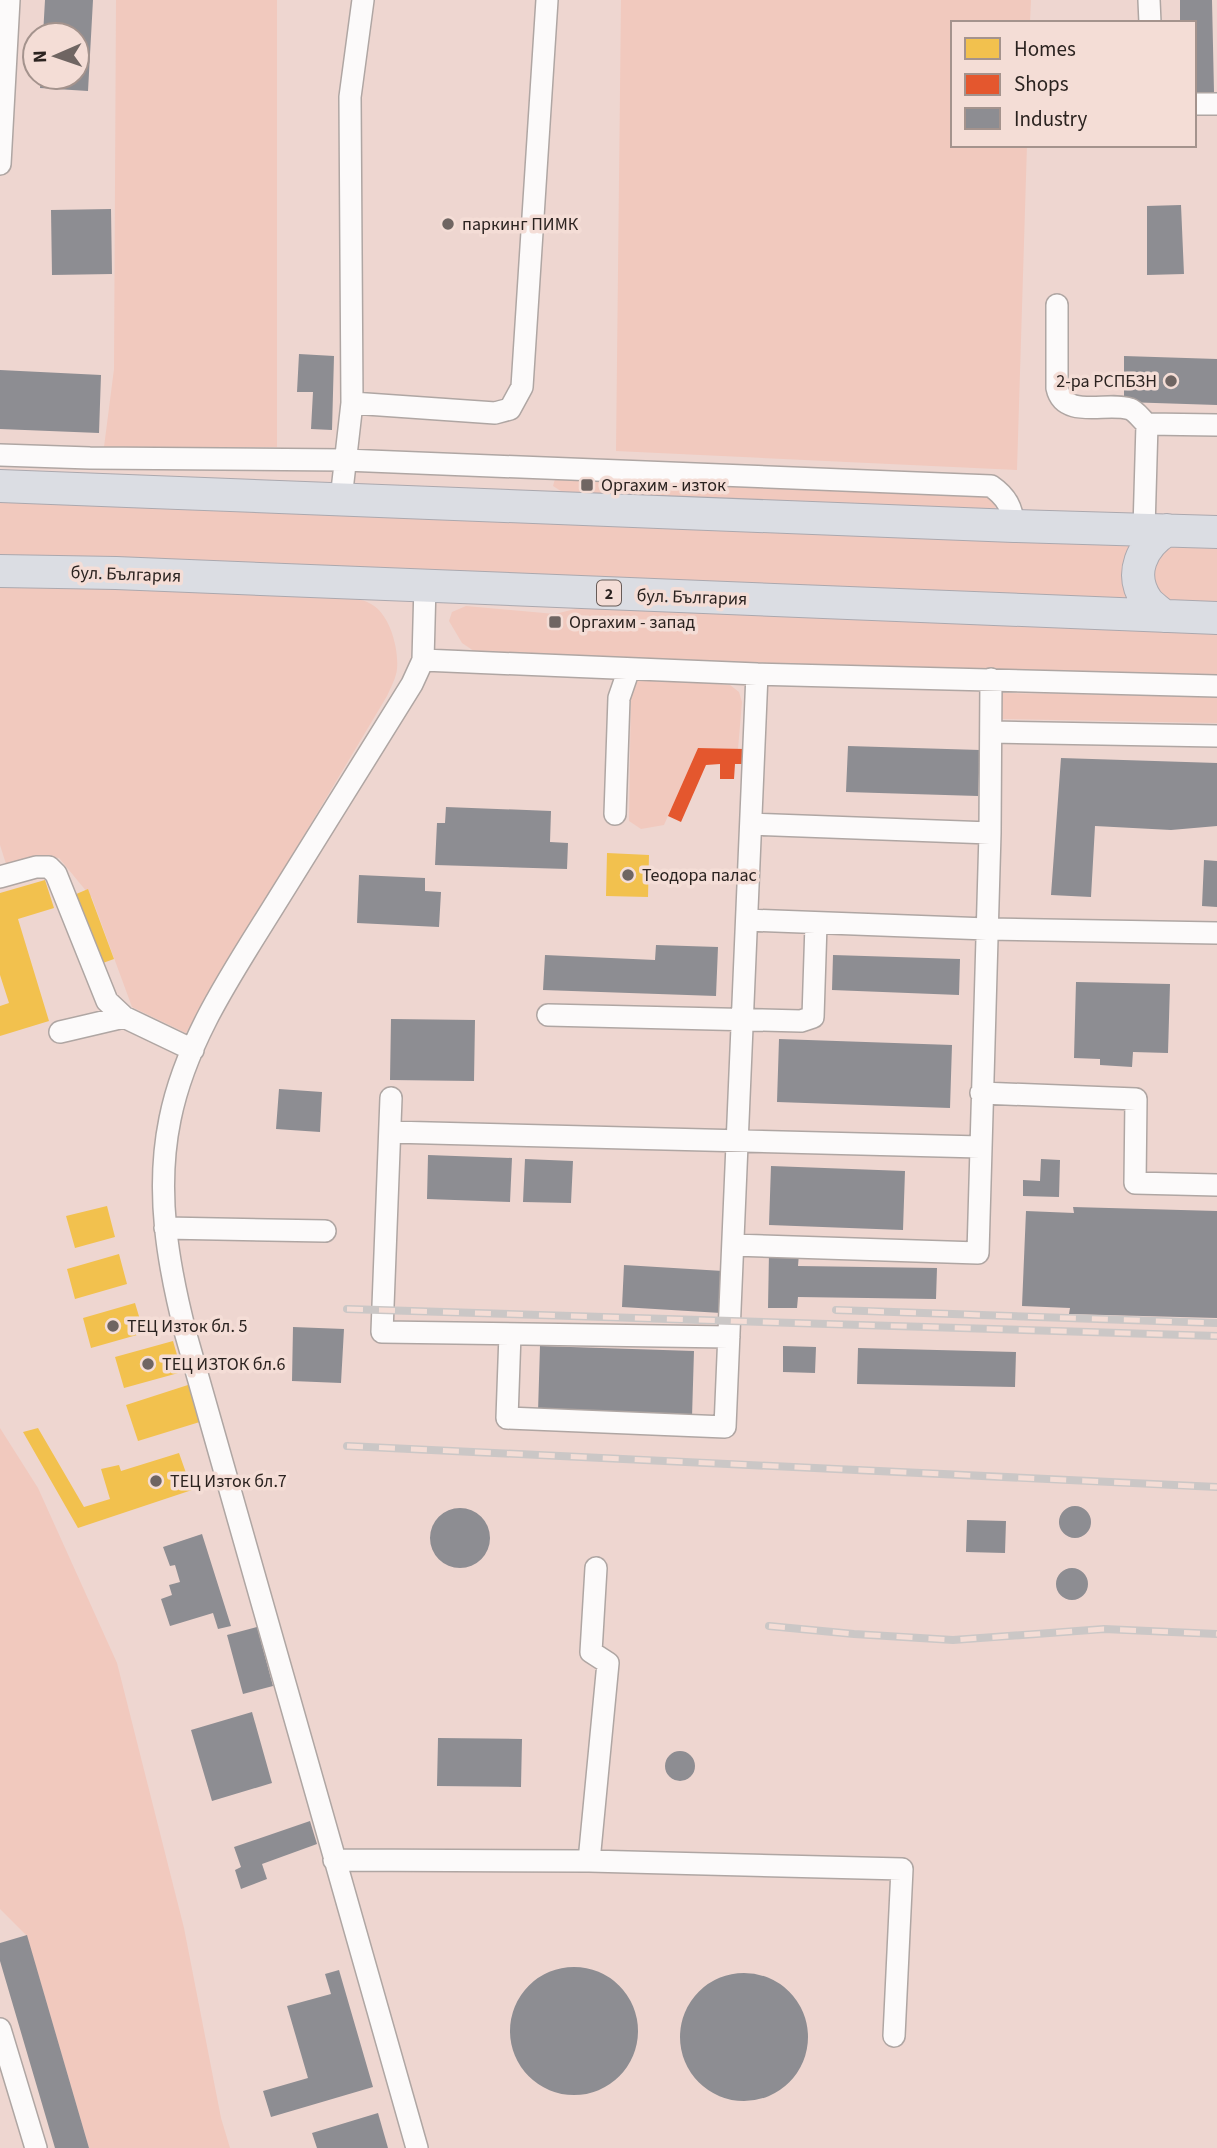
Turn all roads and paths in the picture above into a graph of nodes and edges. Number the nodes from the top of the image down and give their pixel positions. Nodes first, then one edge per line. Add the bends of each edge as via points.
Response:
1 (9, 0) edge
2 (363, 0) edge
3 (547, 0) edge
4 (1150, 0) edge
5 (1150, 21) edge
6 (1196, 104) edge
7 (1217, 104) edge
8 (0, 164) edge
9 (1057, 305) dead end
10 (352, 403) junction
11 (1147, 424) junction
12 (1217, 425) edge
13 (0, 454) edge
14 (90, 458) junction
15 (345, 460) junction
16 (0, 486) edge
17 (89, 489) junction
18 (341, 499) junction
19 (1014, 526) junction
20 (1156, 529) junction
21 (1217, 532) edge
22 (0, 571) edge
23 (425, 585) junction
24 (1164, 616) junction
25 (1217, 618) edge
26 (423, 660) junction
27 (629, 669) junction
28 (757, 674) junction
29 (991, 679) junction
30 (1217, 685) edge
31 (991, 732) junction
32 (1217, 736) edge
33 (615, 814) dead end
34 (751, 824) junction
35 (990, 833) junction
36 (0, 877) edge
37 (747, 920) junction
38 (816, 924) junction
39 (987, 929) junction
40 (1217, 933) edge
41 (548, 1014) dead end
42 (124, 1017) junction
43 (743, 1019) junction
44 (60, 1032) dead end
45 (193, 1050) junction
46 (981, 1093) junction
47 (391, 1098) dead end
48 (390, 1132) junction
49 (738, 1141) junction
50 (980, 1147) junction
51 (1217, 1185) edge
52 (165, 1228) junction
53 (325, 1231) dead end
54 (733, 1245) junction
55 (510, 1334) junction
56 (729, 1337) junction
57 (596, 1568) dead end
58 (334, 1860) junction
59 (589, 1861) junction
60 (0, 2029) edge
61 (894, 2036) dead end
62 (36, 2148) edge
63 (417, 2148) edge

1 - 8 street
2 - 10 street via 350,97
3 - 10 street via 522,387 510,409 495,413
4 - 5 street
6 - 7 street
9 - 11 street via 1059,397 1065,404 1131,409
10 - 15 street
11 - 12 street
11 - 20 street
13 - 14 street
14 - 15 street
14 - 17 street
15 - 18 street
15 - 19 street via 991,486 1008,502
16 - 17 highway
17 - 18 highway
18 - 19 highway
19 - 20 highway
20 - 21 highway
20 - 24 highway via 1139,573 1148,602
22 - 23 highway, бул. България / 2
23 - 24 highway, бул. България / 2
23 - 26 street
24 - 25 highway, бул. България / 2
26 - 27 street
26 - 45 street via 242,958
27 - 28 street
27 - 33 street via 619,698
28 - 29 street
28 - 34 street
29 - 30 street
29 - 31 street
31 - 32 street
31 - 35 street
34 - 35 street
34 - 37 street
35 - 39 street
36 - 42 street via 36,867 49,867 56,874 107,1001
37 - 38 street
37 - 43 street
38 - 39 street
38 - 43 street via 813,1017 801,1021
39 - 40 street
39 - 46 street
41 - 43 street
42 - 44 street
42 - 45 street
43 - 49 street
45 - 52 street via 170,1120 164,1161
46 - 50 street
46 - 51 street via 1136,1099 1135,1183
47 - 48 street
48 - 49 street
48 - 55 street via 382,1332
49 - 50 street
49 - 54 street
50 - 54 street via 978,1253
52 - 53 street
52 - 58 street via 186,1335
54 - 56 street
55 - 56 street
55 - 56 street via 507,1418 725,1427
57 - 59 street via 591,1653 608,1663
58 - 59 street
58 - 63 street
59 - 61 street via 902,1869
60 - 62 street

